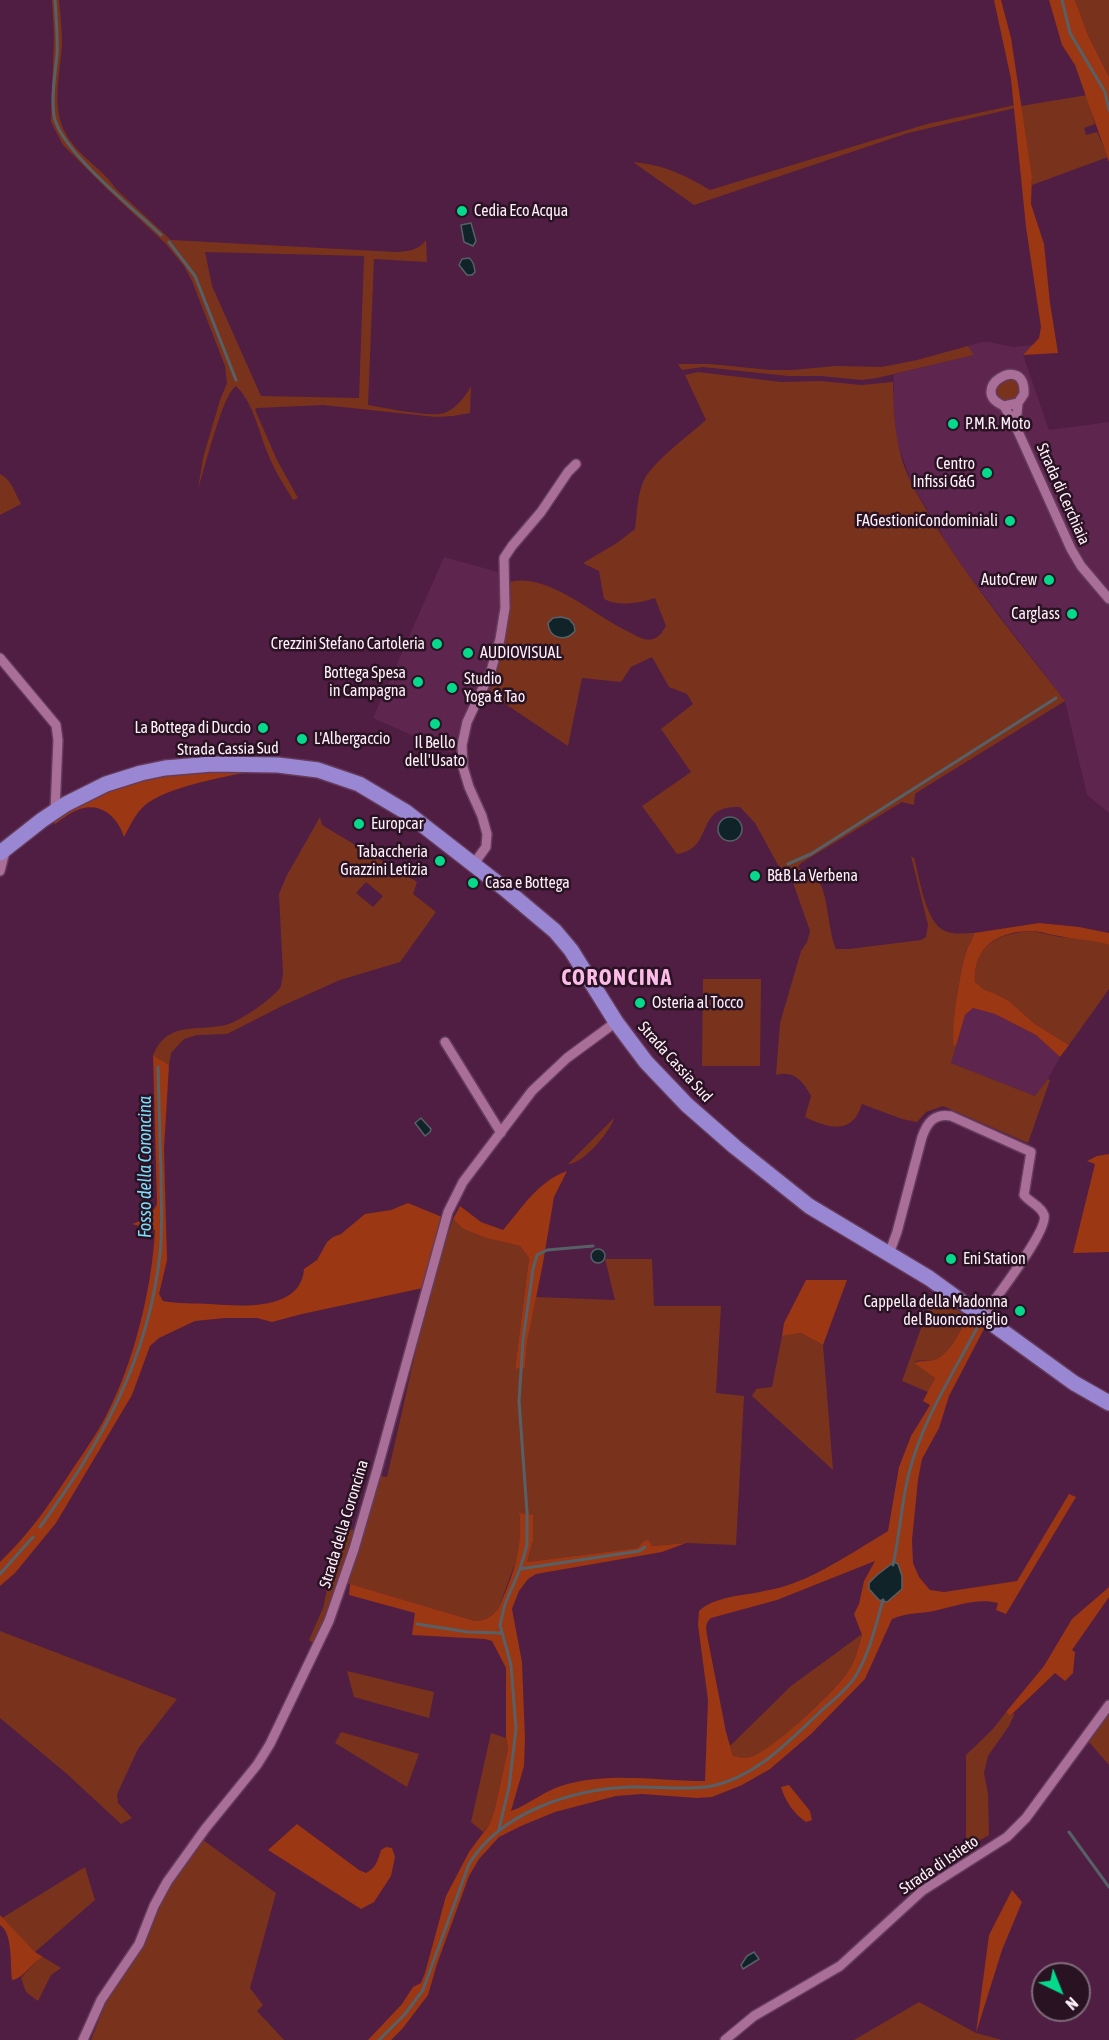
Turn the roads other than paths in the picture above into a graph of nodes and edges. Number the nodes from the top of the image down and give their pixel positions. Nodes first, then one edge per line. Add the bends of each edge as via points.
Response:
1 (1018, 403) junction
2 (1004, 406) junction
3 (1016, 427) junction
4 (576, 464) dead end
5 (1109, 599) edge
6 (0, 658) edge
7 (55, 811) junction
8 (3, 850) edge
9 (473, 865) junction
10 (0, 871) edge
11 (616, 1022) junction
12 (446, 1042) dead end
13 (501, 1133) junction
14 (889, 1254) junction
15 (983, 1316) junction
16 (1109, 1403) edge
17 (1109, 1705) edge
18 (82, 2040) edge
19 (725, 2040) edge

1 - 2 street
1 - 2 street, Strada di Cerchiaia via 1024,393 1022,383 1014,375 1003,375 995,381 992,391 996,401
1 - 3 street, Strada di Cerchiaia
2 - 3 street, Strada di Cerchiaia
3 - 5 street, Strada di Cerchiaia via 1071,549
4 - 9 street via 504,558 506,599 500,639 491,671 467,722 462,745 463,767 486,834 486,847
6 - 7 street via 56,725
7 - 8 main road, Strada Cassia Sud
7 - 9 main road, Strada Cassia Sud via 115,781 165,768 212,764 301,768 366,787 406,812
8 - 10 street
9 - 11 main road, Strada Cassia Sud via 563,939
11 - 13 street, Strada della Coroncina via 536,1086
11 - 14 main road, Strada Cassia Sud via 657,1074 735,1147 809,1206
12 - 13 street
13 - 18 street, Strada della Coroncina via 463,1182 448,1212 377,1470 329,1621 270,1744 167,1882 139,1944 101,2000
14 - 15 main road, Strada Cassia Sud
14 - 15 street via 922,1137 931,1120 951,1116 1031,1152 1024,1195 1042,1212 1043,1226
15 - 16 main road, Strada Cassia Sud via 1074,1383
17 - 19 street, Strada di Istieto via 1026,1818 1007,1837 922,1892 840,1966 754,2016

